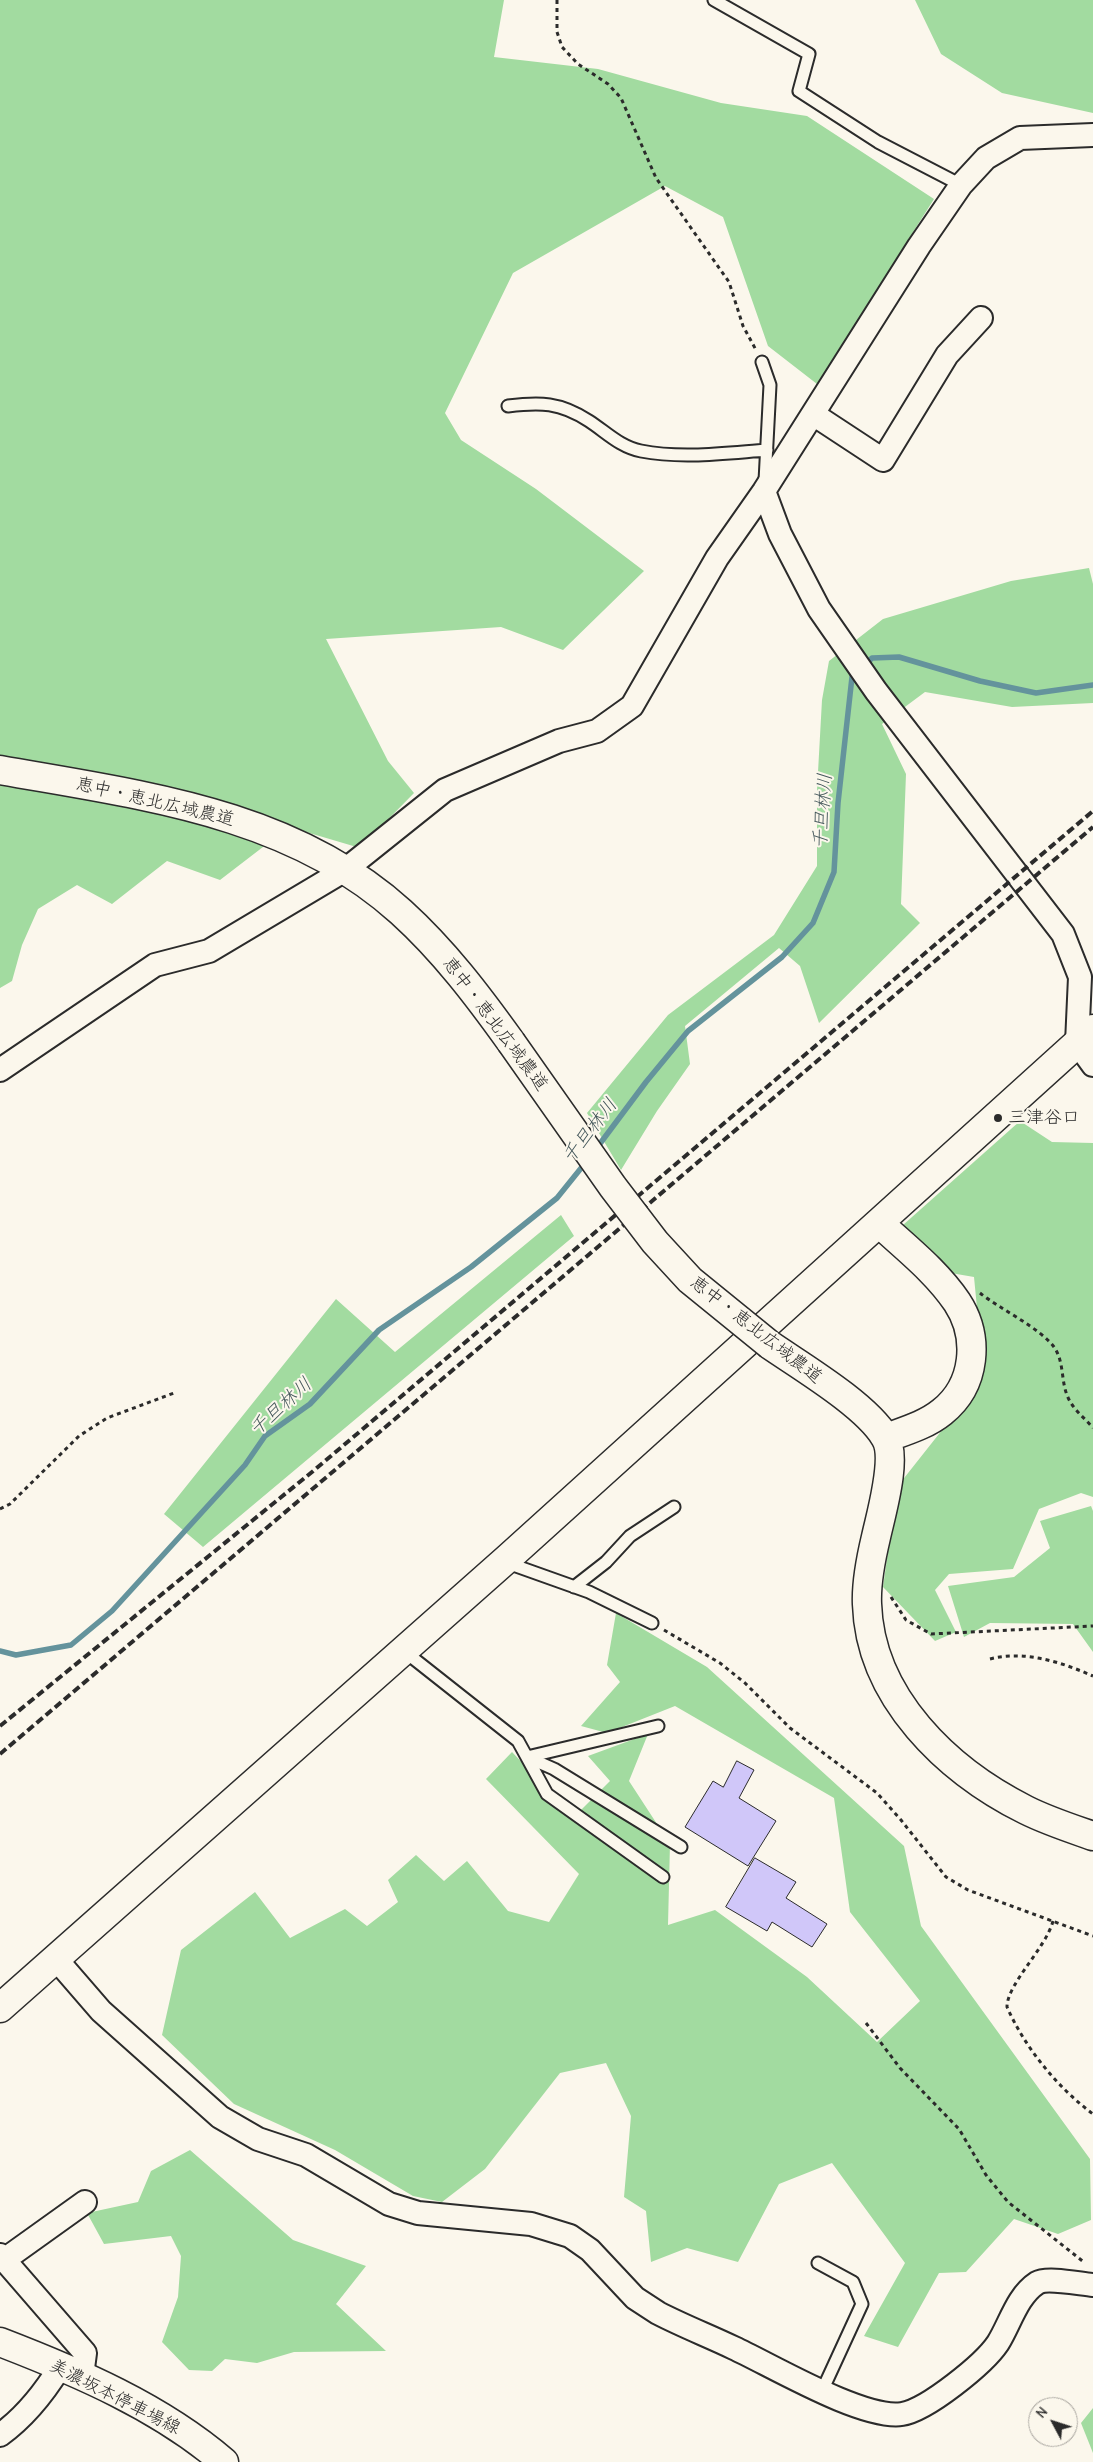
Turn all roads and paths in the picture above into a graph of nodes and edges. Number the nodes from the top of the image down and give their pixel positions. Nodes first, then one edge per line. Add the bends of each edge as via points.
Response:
1 (556, 0) edge
2 (714, 0) edge
3 (1093, 135) edge
4 (961, 185) junction
5 (981, 318) dead end
6 (762, 362) joint
7 (508, 406) dead end
8 (813, 414) junction
9 (767, 450) junction
10 (764, 491) junction
11 (0, 770) edge
12 (345, 870) junction
13 (1085, 1036) edge
14 (1093, 1065) edge
15 (0, 1070) edge
16 (879, 1223) junction
17 (979, 1292) dead end
18 (174, 1393) dead end
19 (1093, 1428) edge
20 (886, 1438) junction
21 (674, 1507) dead end
22 (0, 1510) edge
23 (508, 1558) junction
24 (868, 1585) junction
25 (574, 1587) junction
26 (652, 1624) joint
27 (1093, 1626) edge
28 (404, 1651) junction
29 (990, 1659) dead end
30 (1093, 1676) edge
31 (658, 1726) dead end
32 (527, 1757) junction
33 (1093, 1836) edge
34 (680, 1847) dead end
35 (663, 1877) dead end
36 (1053, 1922) junction
37 (1093, 1936) edge
38 (56, 1959) junction
39 (0, 2008) edge
40 (866, 2023) dead end
41 (1093, 2114) edge
42 (85, 2202) dead end
43 (2, 2258) edge
44 (818, 2263) dead end
45 (1090, 2275) edge
46 (0, 2342) edge
47 (71, 2371) junction
48 (822, 2392) junction
49 (0, 2435) edge
50 (224, 2462) edge

1 - 6 path via 557,32 562,47 621,98 656,178 728,282 743,326
2 - 4 lane via 809,54 799,92 878,142
3 - 4 street via 1020,138 986,158
4 - 8 street
5 - 8 street via 947,355 883,460
6 - 9 lane via 770,385
7 - 9 lane via 540,402 557,406 587,420 620,444 641,451 685,454
8 - 10 street
9 - 10 lane
10 - 12 street via 718,558 632,706 597,731 559,741 446,790
10 - 13 street via 780,534 819,609 876,691 1062,934 1080,977
11 - 12 street, 恵中・恵北広域農道 via 142,795 214,812 272,832
12 - 15 street via 209,951 155,966
12 - 20 street, 恵中・恵北広域農道, bridge via 400,911 472,988 613,1187 655,1242 690,1280 770,1345 862,1410
13 - 14 street
13 - 16 street
16 - 20 street via 938,1278 958,1303 968,1325 972,1345 966,1380 957,1396 942,1412 921,1425
16 - 23 street
17 - 19 path via 1054,1347 1060,1359 1066,1395
18 - 22 path via 107,1418 79,1436
20 - 24 street via 890,1463
21 - 25 lane via 630,1536 606,1562
23 - 25 lane via 516,1566
23 - 28 street
24 - 27 path via 884,1588 906,1620 931,1634
24 - 33 street via 869,1626 878,1658 899,1702 922,1731 961,1769 982,1784 1034,1814
25 - 26 lane
26 - 36 path via 720,1663 790,1728 877,1793 946,1877 968,1890
28 - 32 lane via 518,1741
28 - 38 street
29 - 30 path via 1034,1657
31 - 32 lane
32 - 34 lane via 554,1769
32 - 35 lane via 547,1794
36 - 37 path
36 - 41 path via 1011,1993 1007,2007 1052,2077
38 - 39 street
38 - 48 street via 101,2011 220,2117 258,2139 306,2155 390,2204 418,2213 531,2224 570,2236 590,2250 635,2298 658,2313
40 - 45 path via 900,2068 959,2129 986,2175 1008,2202
42 - 43 street
43 - 47 street via 85,2353
44 - 48 lane via 853,2282 862,2304
45 - 48 street via 1038,2282 1025,2295 998,2344 924,2406 902,2414 885,2414
46 - 47 street, 美濃坂本停車場線
47 - 49 street via 46,2389
47 - 50 street, 美濃坂本停車場線 via 177,2427

